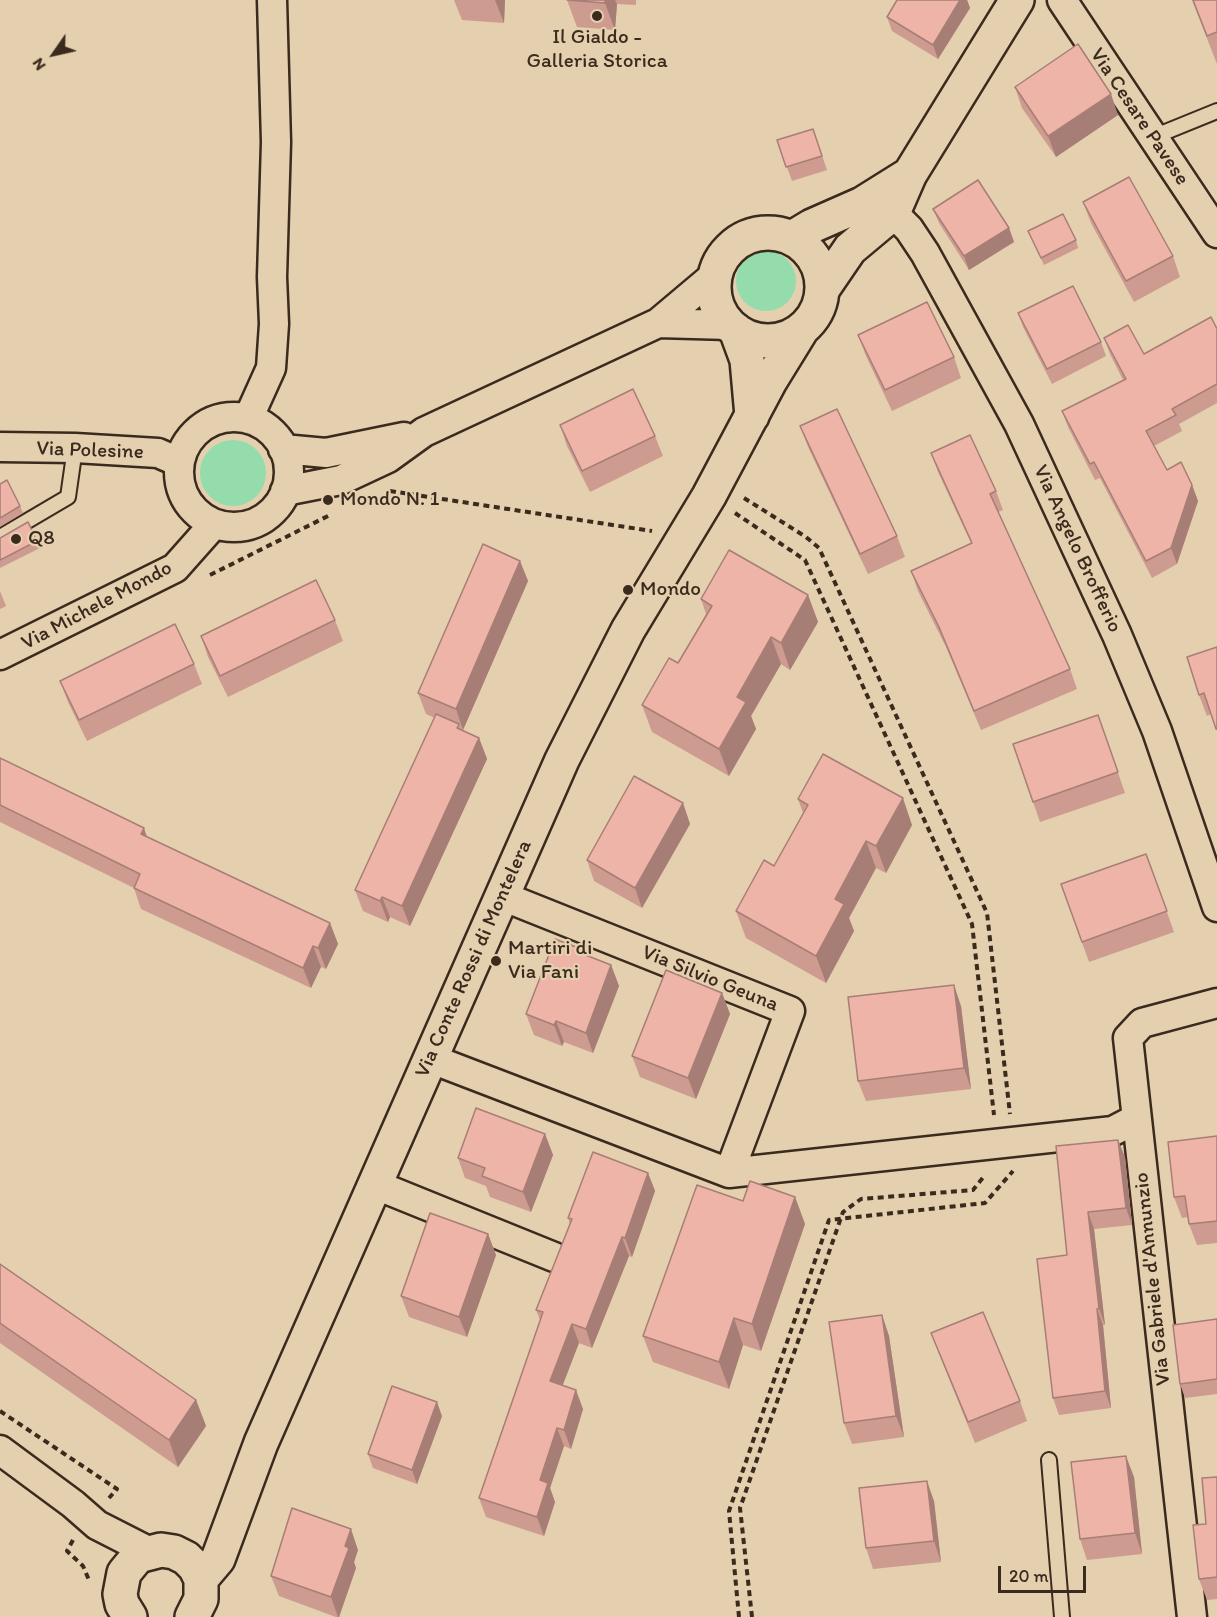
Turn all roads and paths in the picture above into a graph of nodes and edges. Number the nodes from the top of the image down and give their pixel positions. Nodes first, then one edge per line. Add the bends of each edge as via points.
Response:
1 (272, 0) edge
2 (1017, 0) edge
3 (1062, 0) edge
4 (1217, 111) edge
5 (1153, 137) junction
6 (910, 174) junction
7 (893, 213) junction
8 (1217, 233) edge
9 (792, 238) junction
10 (715, 275) junction
11 (822, 290) junction
12 (658, 323) junction
13 (732, 327) junction
14 (802, 329) junction
15 (752, 416) junction
16 (248, 419) junction
17 (424, 432) junction
18 (4, 447) edge
19 (75, 448) junction
20 (283, 449) junction
21 (179, 462) junction
22 (395, 482) dead end
23 (285, 491) junction
24 (737, 494) dead end
25 (342, 508) dead end
26 (733, 512) dead end
27 (214, 524) junction
28 (682, 536) junction
29 (0, 537) edge
30 (205, 578) dead end
31 (0, 655) edge
32 (502, 896) junction
33 (1217, 907) edge
34 (1217, 1003) edge
35 (429, 1058) junction
36 (1011, 1117) dead end
37 (994, 1119) dead end
38 (1136, 1119) junction
39 (991, 1168) dead end
40 (1016, 1168) dead end
41 (729, 1173) junction
42 (376, 1185) junction
43 (841, 1219) junction
44 (554, 1257) edge
45 (0, 1411) edge
46 (0, 1450) edge
47 (1048, 1460) dead end
48 (117, 1489) dead end
49 (232, 1520) junction
50 (88, 1528) junction
51 (161, 1551) junction
52 (124, 1573) junction
53 (90, 1589) dead end
54 (200, 1605) edge
55 (128, 1616) edge
56 (739, 1617) edge
57 (752, 1617) edge
58 (1062, 1617) edge
59 (1192, 1617) edge

1 - 16 street via 276,142 274,324 271,368
2 - 6 street
3 - 5 street, Via Cesare Pavese
4 - 5 lane
5 - 8 street, Via Cesare Pavese
6 - 7 street
6 - 9 street via 878,195
7 - 11 street via 850,249
7 - 33 street, Via Angelo Brofferio via 925,253 1018,424 1063,519 1157,731
9 - 10 street via 775,233 741,240 727,251
9 - 11 street via 815,260
10 - 12 street
10 - 13 street via 716,301
11 - 14 street via 819,305
12 - 13 street
12 - 17 street
13 - 14 street via 752,338 769,341 787,338
13 - 15 street via 747,360
14 - 15 street, Via Conte Rossi di Montelera
15 - 28 street, Via Conte Rossi di Montelera via 709,496
16 - 20 street via 268,430
16 - 21 street via 230,417 197,431
17 - 20 street via 326,453
17 - 23 street via 388,458 341,480
18 - 19 street, Via Polesine
19 - 21 street, Via Polesine via 158,453
19 - 29 lane via 68,497
20 - 23 street via 289,477
21 - 27 street via 182,492 189,505
22 - 28 path via 384,487
23 - 27 street via 277,506 248,526
24 - 36 path via 819,549 987,914
25 - 30 path
26 - 37 path via 805,560 972,924
27 - 31 street, Via Michele Mondo via 175,568
28 - 32 street, Via Conte Rossi di Montelera via 588,710
32 - 35 street, Via Conte Rossi di Montelera
32 - 41 street, Via Silvio Geuna via 790,1011
34 - 38 street, Via Gabriele d'Annunzio via 1142,1023 1128,1038
35 - 41 street
35 - 42 street, Via Conte Rossi di Montelera
38 - 41 street via 1113,1131
38 - 59 street, Via Gabriele d'Annunzio
39 - 43 path via 973,1190 861,1199 843,1212
40 - 43 path via 985,1203
42 - 44 street
42 - 49 street, Via Conte Rossi di Montelera via 261,1443
43 - 56 path via 829,1220 729,1510
43 - 57 path via 740,1508
45 - 48 path
46 - 50 street via 73,1504
47 - 58 lane
49 - 51 street via 212,1537
49 - 54 street, Via Conte Rossi di Montelera
50 - 51 street
50 - 52 street
50 - 53 path via 67,1551 83,1566
51 - 52 street via 130,1564
51 - 54 street via 195,1567
52 - 55 street via 120,1594

